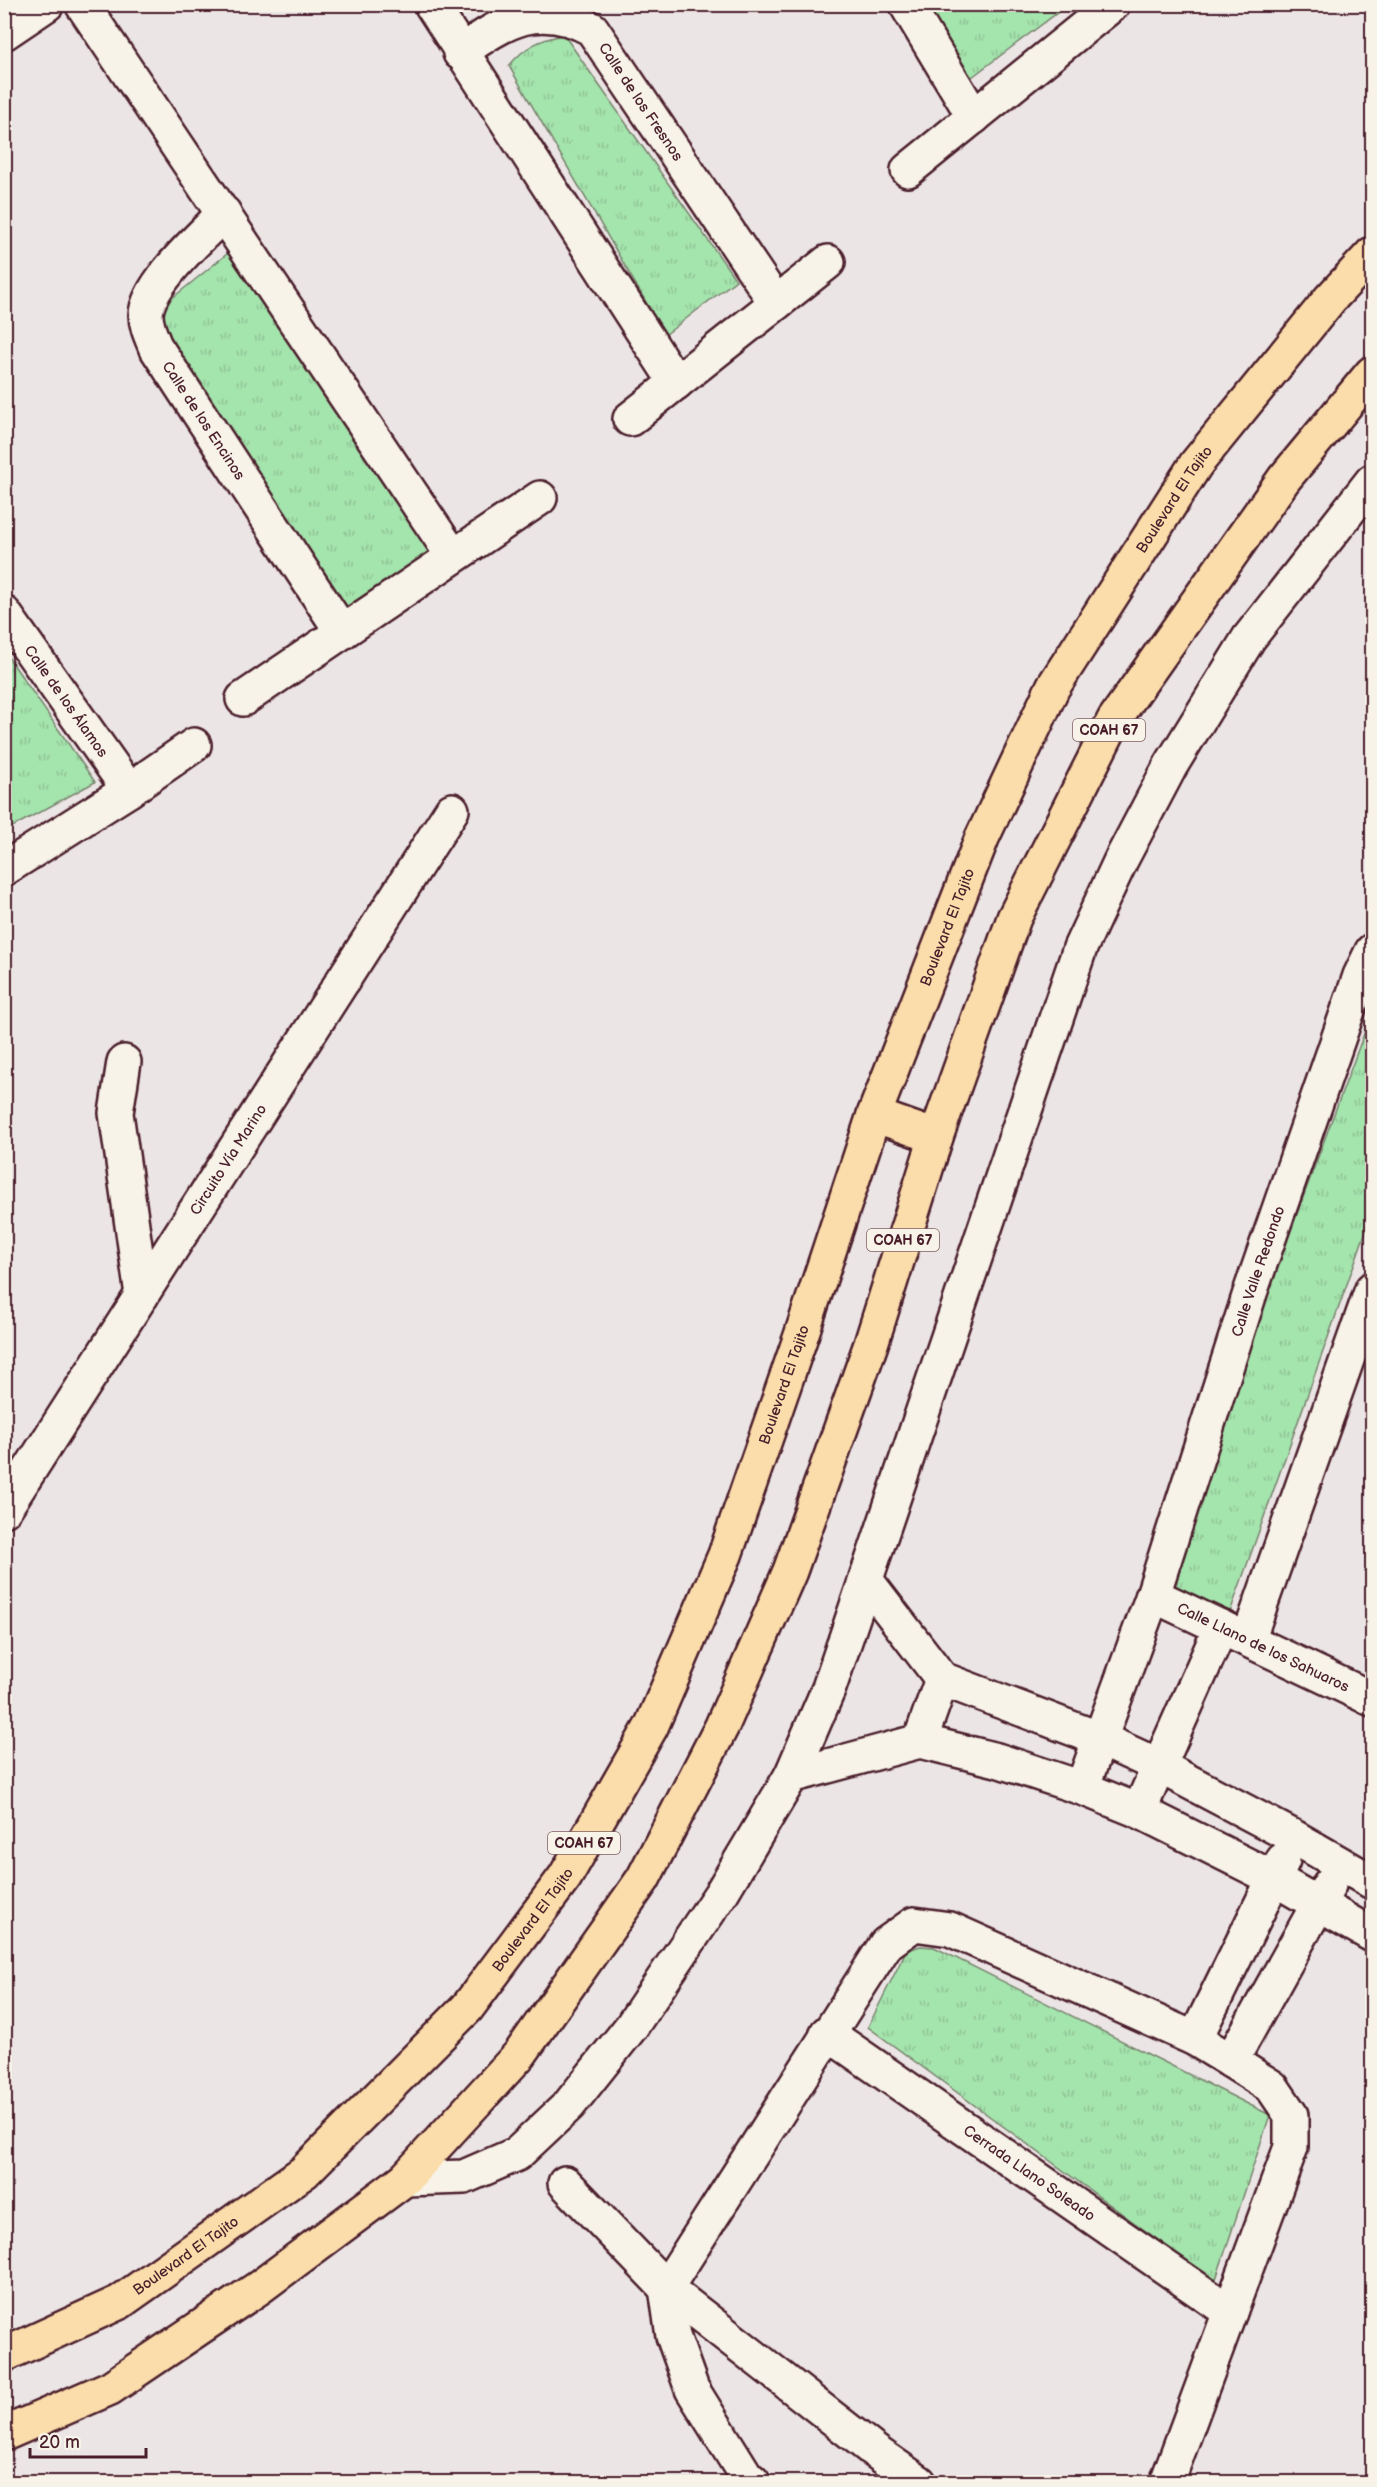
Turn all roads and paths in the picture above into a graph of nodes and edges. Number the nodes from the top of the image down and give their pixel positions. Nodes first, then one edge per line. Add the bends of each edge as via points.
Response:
1 (46, 4) edge
2 (82, 4) edge
3 (431, 4) edge
4 (906, 4) edge
5 (1113, 4) edge
6 (1080, 15) edge
7 (4, 33) edge
8 (460, 53) junction
9 (974, 117) junction
10 (908, 170) dead end
11 (224, 213) junction
12 (1372, 254) edge
13 (828, 262) dead end
14 (776, 303) junction
15 (1372, 374) edge
16 (676, 383) junction
17 (630, 419) dead end
18 (1372, 481) edge
19 (540, 498) dead end
20 (453, 556) junction
21 (4, 613) edge
22 (342, 632) junction
23 (243, 699) dead end
24 (194, 745) dead end
25 (129, 790) junction
26 (452, 810) dead end
27 (4, 870) edge
28 (1372, 951) edge
29 (124, 1062) dead end
30 (874, 1115) junction
31 (936, 1137) junction
32 (1372, 1289) edge
33 (142, 1295) junction
34 (4, 1510) edge
35 (866, 1580) junction
36 (1153, 1595) junction
37 (1234, 1634) junction
38 (942, 1679) junction
39 (1372, 1699) edge
40 (1100, 1740) junction
41 (920, 1741) junction
42 (1159, 1766) junction
43 (790, 1776) junction
44 (1082, 1788) junction
45 (1139, 1811) junction
46 (1294, 1837) junction
47 (1341, 1864) junction
48 (1273, 1878) junction
49 (1372, 1882) edge
50 (1318, 1904) junction
51 (1372, 1935) edge
52 (828, 2033) junction
53 (1195, 2039) junction
54 (1231, 2061) junction
55 (405, 2179) junction
56 (565, 2183) dead end
57 (666, 2288) junction
58 (1230, 2312) junction
59 (4, 2355) edge
60 (4, 2434) edge
61 (753, 2482) edge
62 (919, 2482) edge
63 (1167, 2482) edge

1 - 7 street
2 - 11 street
3 - 8 street
4 - 9 street
5 - 6 street
6 - 9 street
8 - 14 street, Calle de los Fresnos via 521,9 548,6 583,20
8 - 16 street
9 - 10 street
11 - 20 street
11 - 22 street, Calle de los Encinos via 153,291 146,316 149,332
12 - 30 main road, Boulevard El Tajito / COAH 67 via 1330,299 1196,464 1053,687 982,838
13 - 14 street
14 - 16 street
15 - 31 main road, COAH 67 via 1284,479 1113,720 1014,918
16 - 17 street
18 - 35 street via 1249,638 1171,765 1120,860 1080,948
19 - 20 street
20 - 22 street
21 - 25 street, Calle de los Álamos
22 - 23 street
24 - 25 street
25 - 27 street
26 - 33 street, Circuito Vía Marino
28 - 36 street, Calle Valle Redondo via 1251,1290
29 - 33 street via 116,1113
30 - 31 main road
30 - 59 main road, Boulevard El Tajito / COAH 67 via 725,1555 651,1727 565,1877 467,2008 304,2172 120,2302
31 - 55 main road, COAH 67 via 871,1344 790,1571 722,1726 643,1879 616,1918 520,2054
32 - 37 street
33 - 34 street, Circuito Vía Marino
35 - 38 street
35 - 43 street via 829,1688
36 - 37 street, Calle Llano de los Sahuaros
36 - 40 street, Calle Valle Redondo
37 - 39 street, Calle Llano de los Sahuaros
37 - 42 street
38 - 40 street
38 - 41 street
40 - 42 street
40 - 44 street, Calle Valle Redondo
41 - 43 street
41 - 44 street via 997,1760
42 - 45 street
42 - 46 street
43 - 55 street via 715,1902 631,2027 569,2105 517,2154 464,2177
44 - 45 street
45 - 48 street
46 - 47 street
46 - 48 street
47 - 49 street
47 - 50 street
48 - 50 street
48 - 53 street
50 - 51 street
50 - 54 street
52 - 53 street via 886,1944 914,1924 950,1929
52 - 57 street
52 - 58 street, Cerrada Llano Soleado
53 - 54 street
54 - 58 street via 1272,2087 1291,2115 1291,2147
55 - 60 main road, COAH 67 via 260,2286 110,2388
56 - 57 street
57 - 61 street via 673,2336 692,2388
57 - 62 street
58 - 63 street

